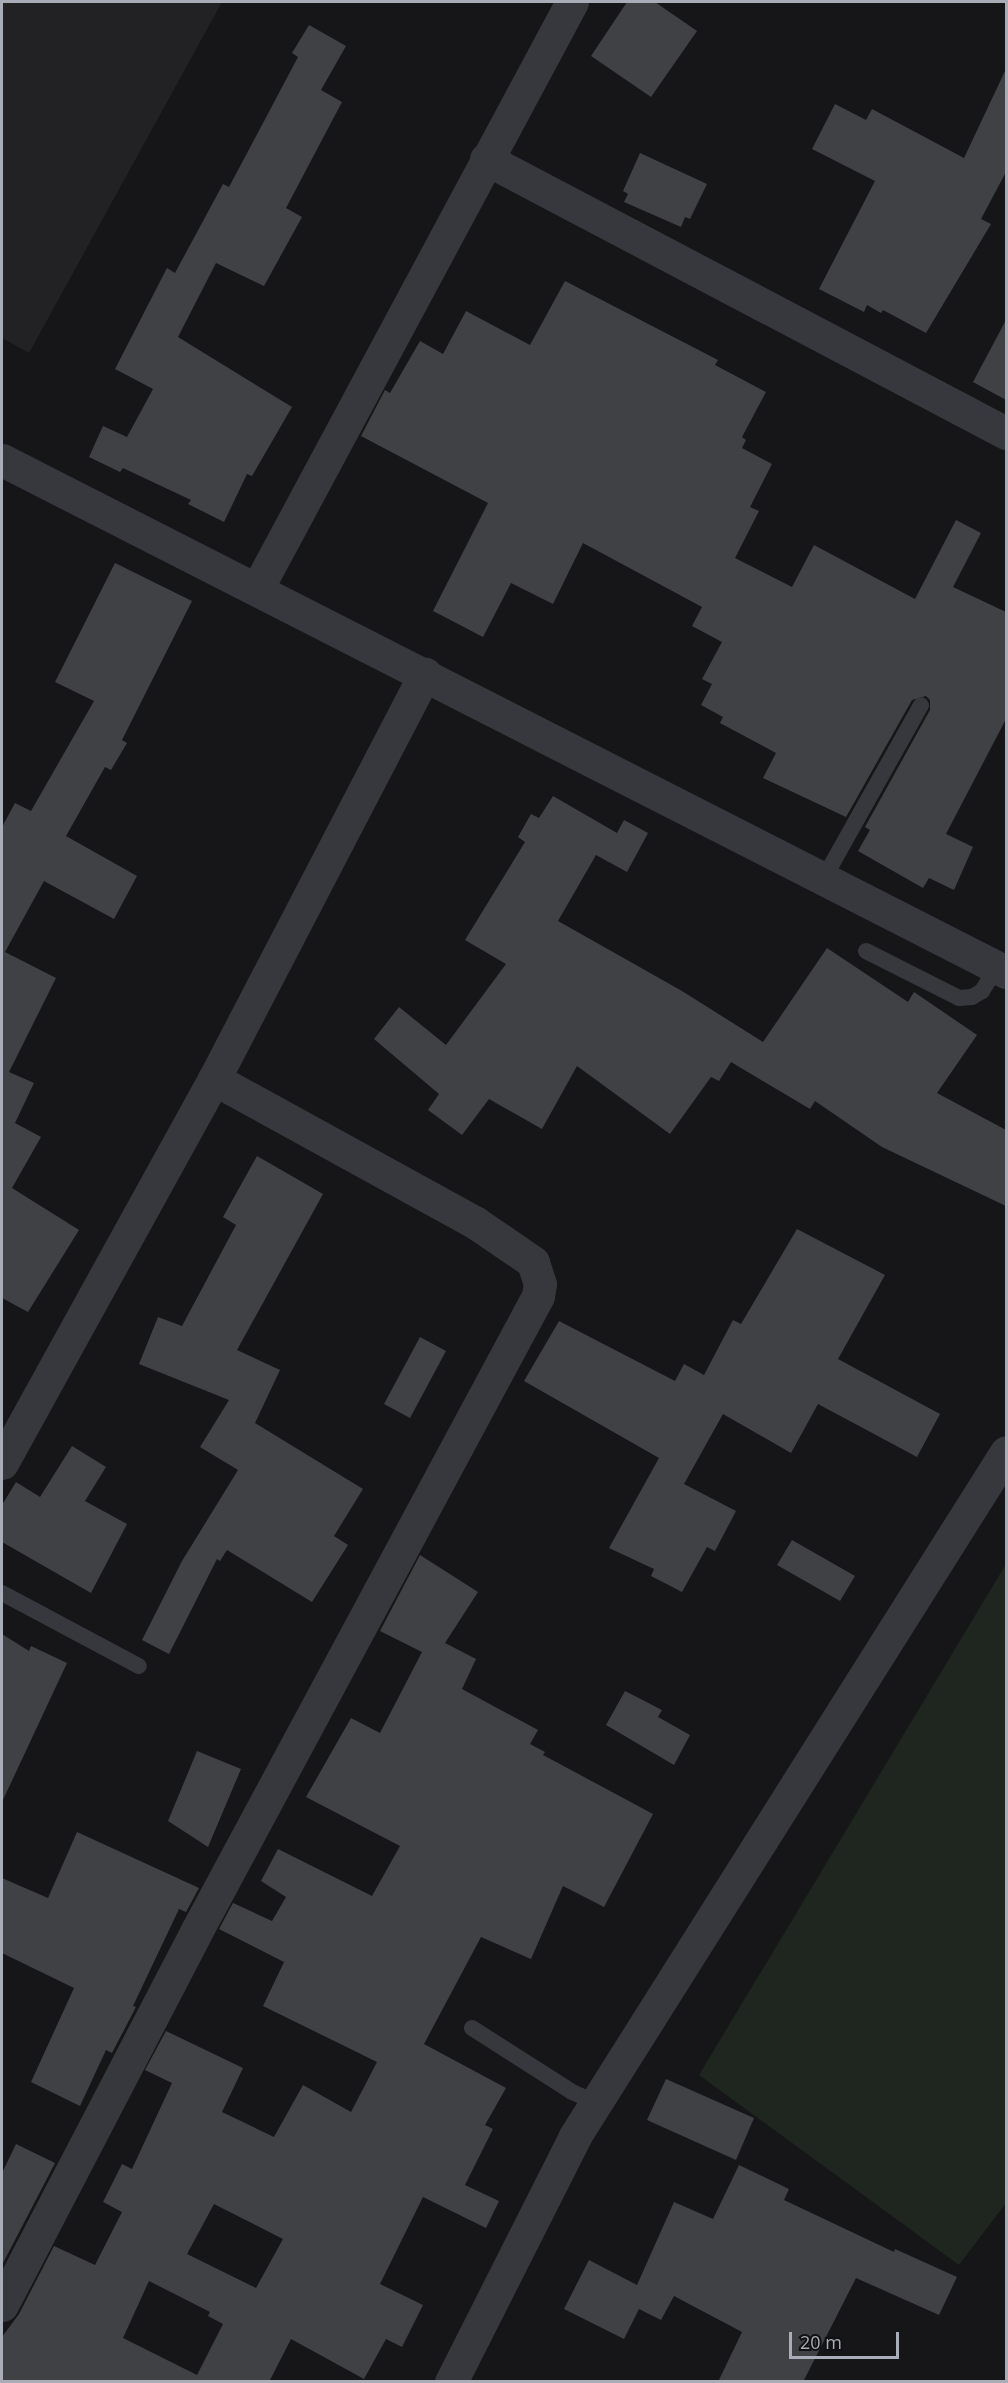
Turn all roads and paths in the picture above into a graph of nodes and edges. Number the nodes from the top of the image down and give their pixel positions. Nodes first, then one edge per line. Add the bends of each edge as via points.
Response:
1 (572, 2) edge
2 (486, 159) junction
3 (1006, 433) edge
4 (2, 460) edge
5 (258, 587) junction
6 (425, 674) junction
7 (921, 705) dead end
8 (824, 878) junction
9 (866, 951) dead end
10 (1002, 970) edge
11 (214, 1079) junction
12 (1006, 1452) edge
13 (2, 1463) edge
14 (2, 1593) edge
15 (139, 1666) dead end
16 (472, 2028) dead end
17 (595, 2102) junction
18 (2, 2306) edge
19 (451, 2382) edge

1 - 2 street
2 - 3 street
2 - 5 street
4 - 5 street
5 - 6 street
6 - 8 street
6 - 11 street
7 - 8 lane
8 - 10 street
9 - 10 lane via 959,998 982,991
11 - 13 street
11 - 18 street via 476,1223 528,1257 540,1273 538,1296 212,1901
12 - 17 street
14 - 15 lane
16 - 17 lane via 572,2092
17 - 19 street

